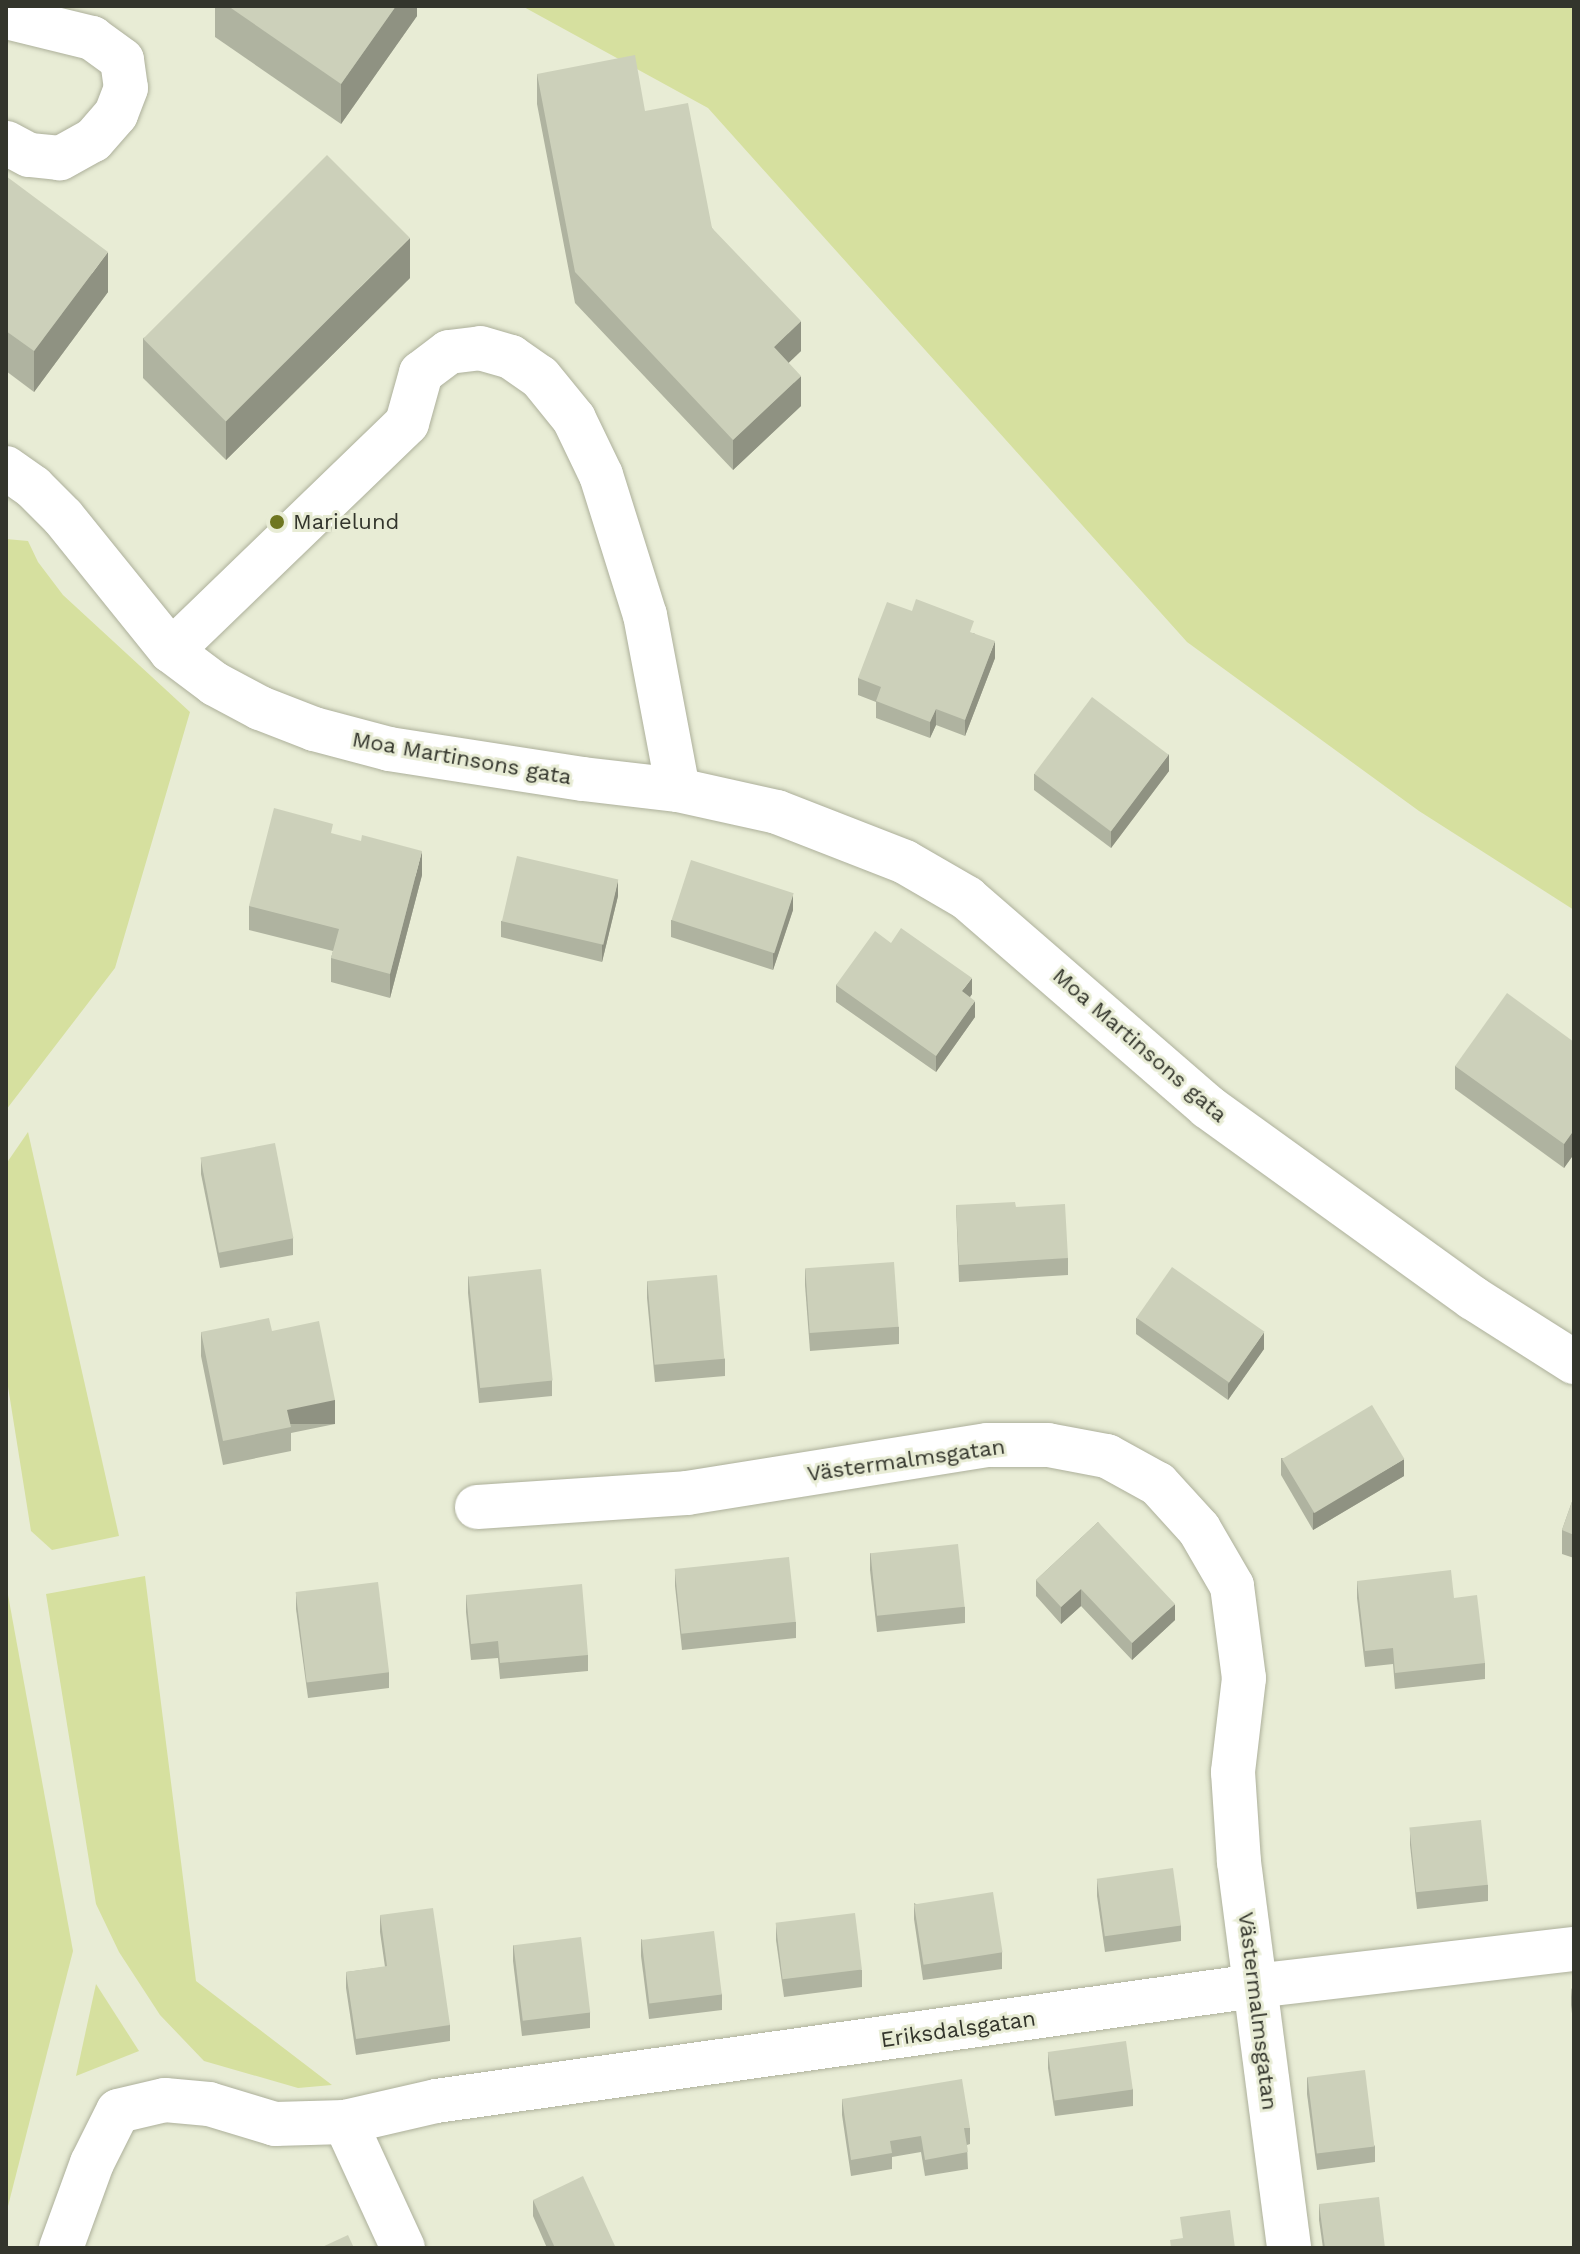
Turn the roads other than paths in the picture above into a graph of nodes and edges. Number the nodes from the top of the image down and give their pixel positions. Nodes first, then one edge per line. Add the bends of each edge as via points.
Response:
1 (6, 17) edge
2 (6, 143) edge
3 (6, 468) edge
4 (171, 651) junction
5 (678, 790) junction
6 (1574, 1362) edge
7 (477, 1507) dead end
8 (1574, 1949) edge
9 (1254, 1986) junction
10 (345, 2122) junction
11 (61, 2248) edge
12 (403, 2248) edge
13 (1289, 2248) edge

1 - 2 street via 92,38 122,60 126,88 116,114 93,140 60,158 29,155
3 - 4 street, Moa Martinsons gata via 63,517
4 - 5 street, Moa Martinsons gata via 215,684 314,729 389,749
4 - 5 street via 407,423 421,373 449,352 480,348 511,357 540,377 574,419 601,475 645,615
5 - 6 street, Moa Martinsons gata via 777,812 837,832 905,862 967,898 1208,1107 1473,1298
7 - 9 street, Västermalmsgatan via 687,1493 987,1445 1048,1445 1107,1456 1158,1484 1199,1529 1232,1586 1244,1678 1233,1772
8 - 9 street, Eriksdalsgatan
9 - 10 street, Eriksdalsgatan via 436,2101
9 - 13 street, Västermalmsgatan
10 - 11 street, Eriksdalsgatan via 275,2124 209,2104 165,2100 118,2111 92,2163
10 - 12 street

